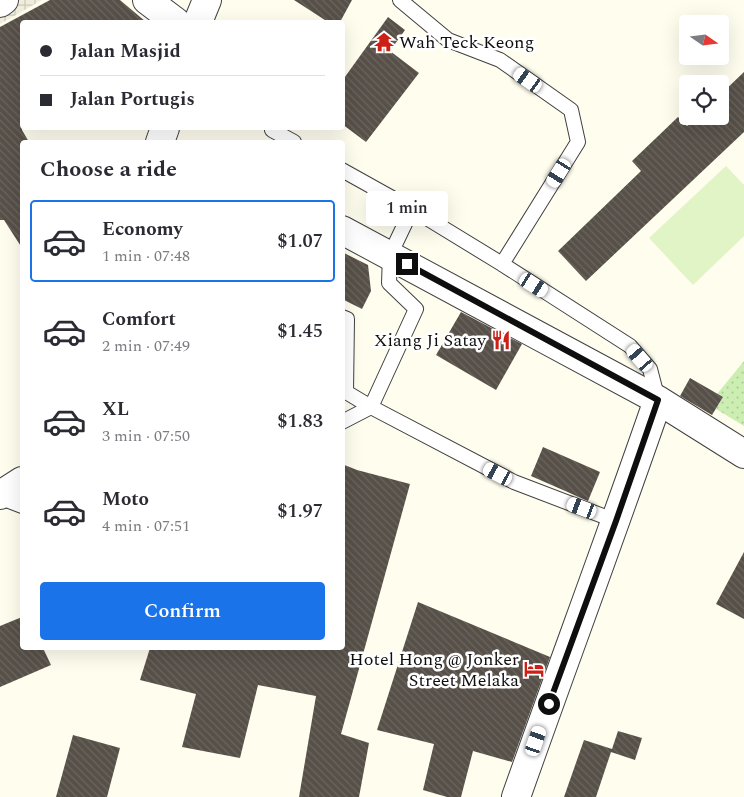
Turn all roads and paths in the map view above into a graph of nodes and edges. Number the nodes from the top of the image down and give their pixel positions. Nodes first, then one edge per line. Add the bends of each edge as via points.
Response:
1 (4, 0) edge
2 (147, 0) edge
3 (207, 0) edge
4 (400, 0) edge
5 (0, 2) edge
6 (173, 20) edge
7 (199, 20) edge
8 (272, 130) dead end
9 (290, 140) edge
10 (345, 172) edge
11 (412, 210) junction
12 (345, 232) edge
13 (390, 255) junction
14 (502, 264) junction
15 (345, 318) edge
16 (658, 400) junction
17 (371, 407) junction
18 (345, 420) edge
19 (744, 454) edge
20 (616, 521) junction
21 (516, 797) edge

1 - 5 street
2 - 6 street
3 - 7 street
4 - 14 lane via 448,40 500,60 571,110 578,142
8 - 9 lane
10 - 11 lane
11 - 13 lane
11 - 14 lane
12 - 13 street
13 - 16 street
13 - 17 lane via 389,284 416,309
14 - 16 lane via 630,346 650,369
15 - 17 lane via 346,392
16 - 19 street
16 - 20 street
17 - 18 lane
17 - 20 lane via 514,482
20 - 21 street

